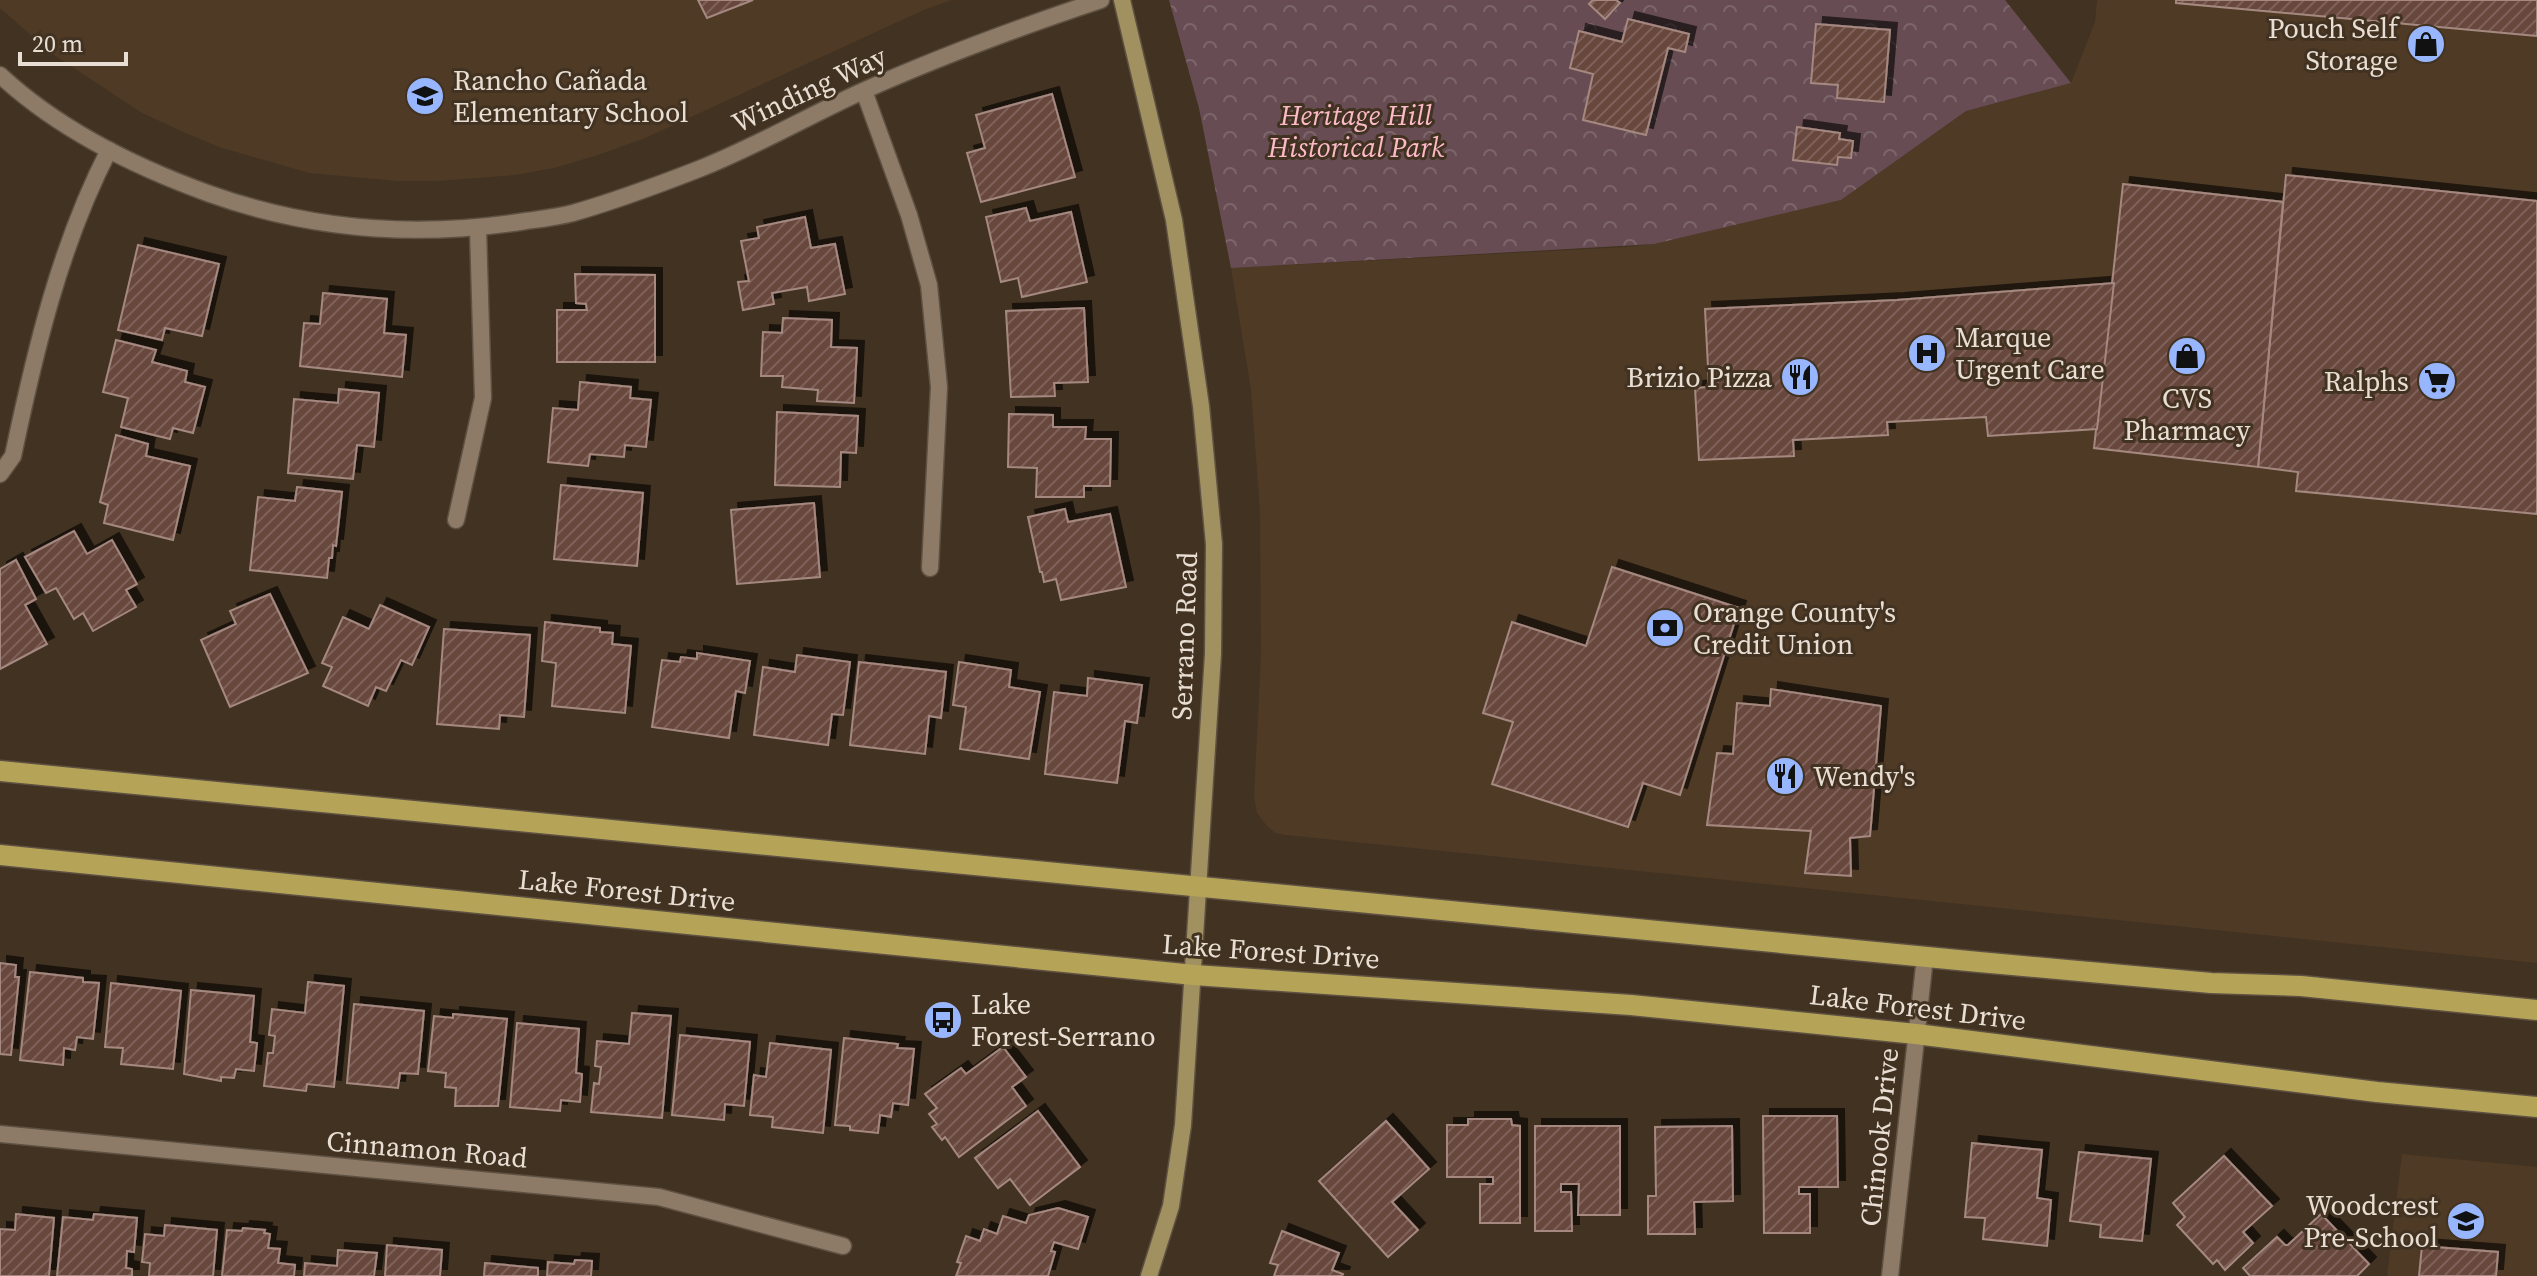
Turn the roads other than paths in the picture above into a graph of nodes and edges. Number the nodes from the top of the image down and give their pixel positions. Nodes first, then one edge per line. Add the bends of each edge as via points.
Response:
1 (1101, 0) edge
2 (1122, 0) edge
3 (0, 75) edge
4 (864, 91) junction
5 (109, 150) junction
6 (478, 229) junction
7 (0, 474) edge
8 (456, 520) dead end
9 (930, 568) dead end
10 (0, 771) edge
11 (0, 855) edge
12 (1197, 886) junction
13 (1925, 957) junction
14 (1194, 975) junction
15 (2537, 1010) edge
16 (1916, 1034) junction
17 (2537, 1107) edge
18 (0, 1134) edge
19 (843, 1246) dead end
20 (1149, 1276) edge
21 (1890, 1276) edge

1 - 4 street, Winding Way via 988,38
2 - 12 street, Serrano Road via 1174,220 1201,406 1214,544 1213,654
3 - 5 street, Winding Way
4 - 6 street, Winding Way via 701,169 571,214
4 - 9 street via 929,285 939,387
5 - 6 street, Winding Way via 175,181 294,218 366,229
5 - 7 street via 62,260 13,456
6 - 8 street via 483,398
10 - 12 main road, Lake Forest Drive
11 - 14 main road, Lake Forest Drive
12 - 13 main road, Lake Forest Drive
12 - 14 street, Serrano Road
13 - 15 main road, Lake Forest Drive
13 - 16 street, Chinook Drive
14 - 16 main road, Lake Forest Drive via 1631,1005
14 - 20 street, Serrano Road via 1171,1206
16 - 17 main road, Lake Forest Drive
16 - 21 street, Chinook Drive
18 - 19 street, Cinnamon Road via 659,1197

